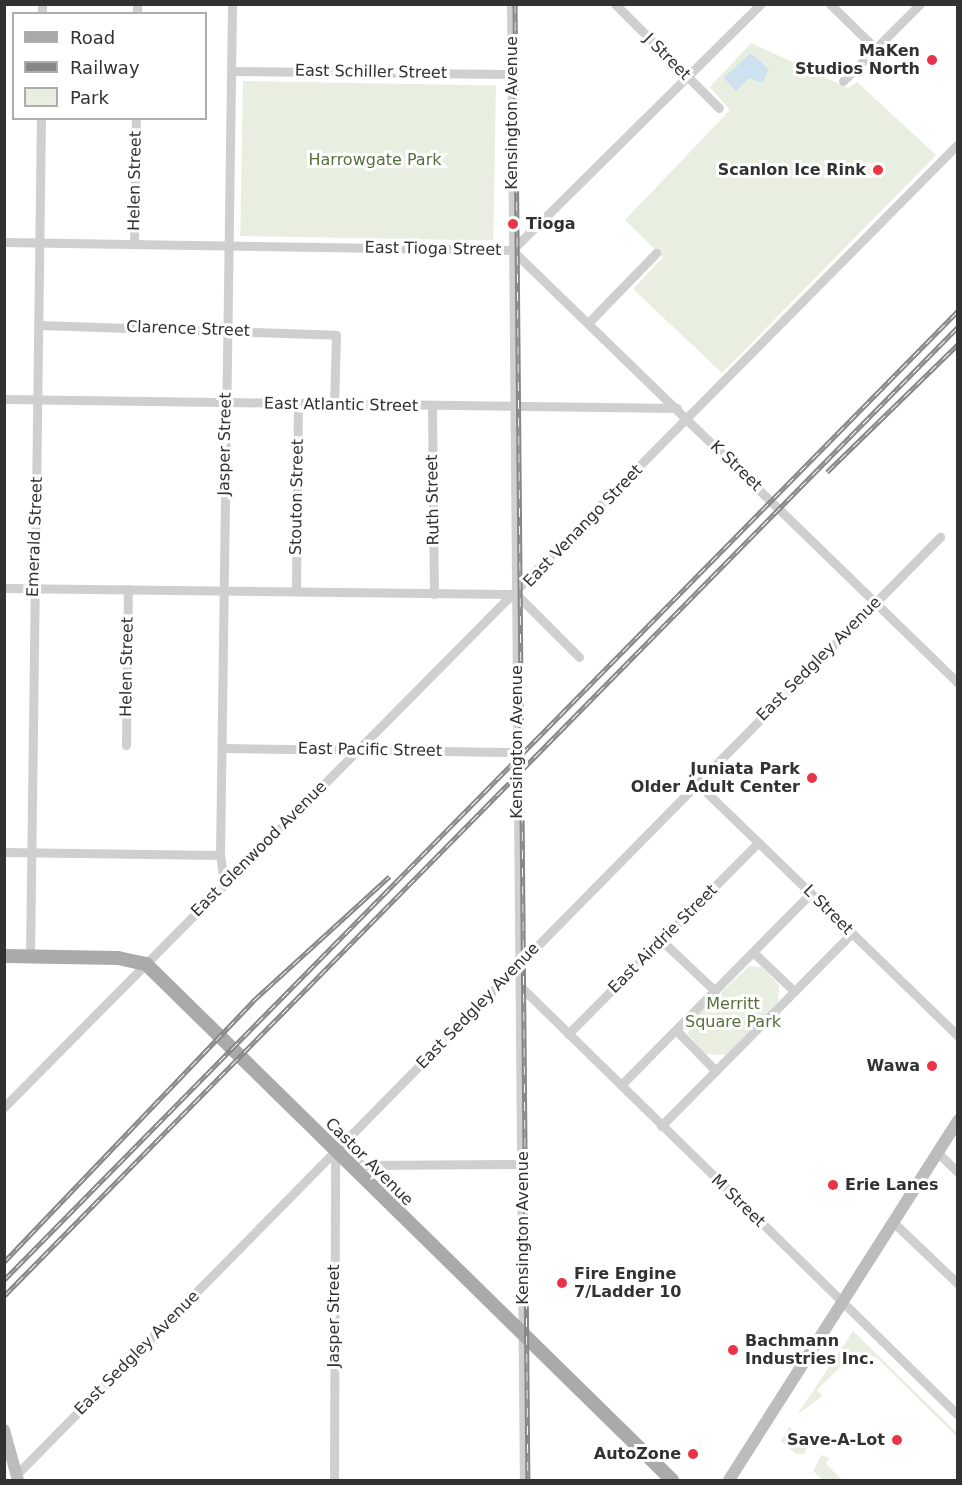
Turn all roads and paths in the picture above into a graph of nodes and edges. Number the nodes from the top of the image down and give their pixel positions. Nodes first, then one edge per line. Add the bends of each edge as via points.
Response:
1 (232, 4) edge
2 (512, 4) edge
3 (615, 4) edge
4 (761, 4) edge
5 (830, 4) edge
6 (920, 4) edge
7 (876, 49) junction
8 (231, 71) junction
9 (512, 74) junction
10 (688, 78) junction
11 (843, 81) dead end
12 (719, 108) dead end
13 (41, 120) edge
14 (136, 120) edge
15 (957, 144) edge
16 (4, 242) edge
17 (39, 243) junction
18 (134, 244) junction
19 (228, 246) junction
20 (512, 250) junction
21 (656, 253) dead end
22 (588, 323) junction
23 (39, 325) junction
24 (226, 331) junction
25 (4, 399) edge
26 (37, 399) junction
27 (225, 403) junction
28 (298, 404) junction
29 (334, 405) junction
30 (432, 407) junction
31 (515, 408) junction
32 (677, 408) junction
33 (687, 418) junction
34 (940, 537) dead end
35 (4, 588) edge
36 (33, 588) junction
37 (128, 589) junction
38 (224, 590) junction
39 (296, 591) junction
40 (434, 594) junction
41 (516, 594) junction
42 (875, 602) junction
43 (579, 657) dead end
44 (957, 683) edge
45 (126, 745) dead end
46 (223, 748) junction
47 (359, 749) junction
48 (517, 752) junction
49 (699, 785) junction
50 (758, 843) junction
51 (4, 852) edge
52 (31, 852) junction
53 (220, 855) junction
54 (224, 883) junction
55 (811, 893) junction
56 (852, 933) junction
57 (662, 941) junction
58 (753, 952) junction
59 (4, 956) edge
60 (30, 956) junction
61 (519, 963) junction
62 (146, 964) junction
63 (520, 986) junction
64 (715, 991) junction
65 (794, 991) junction
66 (676, 1030) junction
67 (568, 1034) junction
68 (957, 1036) edge
69 (716, 1071) junction
70 (621, 1085) junction
71 (4, 1107) edge
72 (957, 1120) edge
73 (662, 1126) junction
74 (335, 1152) junction
75 (937, 1152) junction
76 (522, 1164) junction
77 (957, 1172) edge
78 (893, 1222) junction
79 (957, 1284) edge
80 (842, 1302) junction
81 (523, 1338) junction
82 (957, 1414) edge
83 (4, 1430) edge
84 (17, 1478) edge
85 (334, 1480) edge
86 (525, 1480) edge
87 (672, 1480) edge
88 (729, 1480) edge

1 - 8 street, Jasper Street
2 - 9 street, Kensington Avenue
3 - 10 street, J Street
4 - 10 street, East Tioga Street
5 - 7 street
6 - 7 street
7 - 11 street
8 - 9 street, East Schiller Street
8 - 19 street, Jasper Street
9 - 20 street, Kensington Avenue
10 - 12 street, J Street
10 - 20 street, East Tioga Street
13 - 17 street, Emerald Street
14 - 18 street, Helen Street
15 - 33 street, East Venango Street
16 - 17 street, East Tioga Street
17 - 18 street, East Tioga Street
17 - 23 street, Emerald Street
18 - 19 street, East Tioga Street
19 - 20 street, East Tioga Street
19 - 24 street, Jasper Street
20 - 22 street, K Street
20 - 31 street, Kensington Avenue
21 - 22 street
22 - 32 street, K Street
23 - 24 street, Clarence Street
23 - 26 street, Emerald Street
24 - 27 street, Jasper Street
24 - 29 street, Clarence Street via 336,335
25 - 26 street, East Atlantic Street
26 - 27 street, East Atlantic Street
26 - 36 street, Emerald Street
27 - 28 street, East Atlantic Street
27 - 38 street, Jasper Street
28 - 29 street, East Atlantic Street
28 - 39 street, Stouton Street
29 - 30 street, East Atlantic Street
30 - 31 street, East Atlantic Street
30 - 40 street, Ruth Street
31 - 32 street, East Atlantic Street
31 - 41 street, Kensington Avenue
32 - 33 street, K Street
33 - 41 street, East Venango Street
33 - 42 street, K Street
34 - 42 street, East Sedgley Avenue
35 - 36 street, East Venango Street
36 - 37 street, East Venango Street
36 - 52 street, Emerald Street
37 - 38 street, East Venango Street
37 - 45 street, Helen Street
38 - 39 street, East Venango Street
38 - 46 street, Jasper Street
39 - 40 street, East Venango Street
40 - 41 street, East Venango Street
41 - 43 street
41 - 47 street, East Glenwood Avenue
41 - 48 street, Kensington Avenue
42 - 44 street, K Street
42 - 49 street, East Sedgley Avenue
46 - 47 street, East Pacific Street
46 - 53 street, Jasper Street
47 - 48 street, East Pacific Street
47 - 54 street, East Glenwood Avenue
48 - 61 street, Kensington Avenue
49 - 50 street, L Street
49 - 61 street, East Sedgley Avenue
50 - 55 street, L Street
50 - 57 street, East Airdrie Street
51 - 52 street
52 - 53 street
52 - 60 street, Emerald Street
53 - 54 street, Jasper Street
54 - 62 street, East Glenwood Avenue
55 - 56 street, L Street
55 - 58 street
56 - 65 street
56 - 68 street, L Street
57 - 64 street
57 - 67 street, East Airdrie Street
58 - 64 street
58 - 65 street
59 - 60 main road
60 - 62 main road
61 - 63 street, Kensington Avenue
61 - 74 street, East Sedgley Avenue
62 - 71 street, East Glenwood Avenue
62 - 74 main road, Castor Avenue
63 - 67 street, M Street
63 - 76 street, Kensington Avenue
64 - 66 street
65 - 69 street
66 - 69 street
66 - 70 street
67 - 70 street, M Street
69 - 73 street
70 - 73 street, M Street
72 - 75 main road
73 - 80 street, M Street
74 - 76 street via 363,1165
74 - 81 main road, Castor Avenue
74 - 84 street, East Sedgley Avenue
74 - 85 street, Jasper Street
75 - 77 street
75 - 78 main road
76 - 81 street, Kensington Avenue
78 - 79 street
78 - 80 main road
80 - 82 street, M Street
80 - 88 main road
81 - 86 street, Kensington Avenue
81 - 87 main road, Castor Avenue
83 - 84 main road

